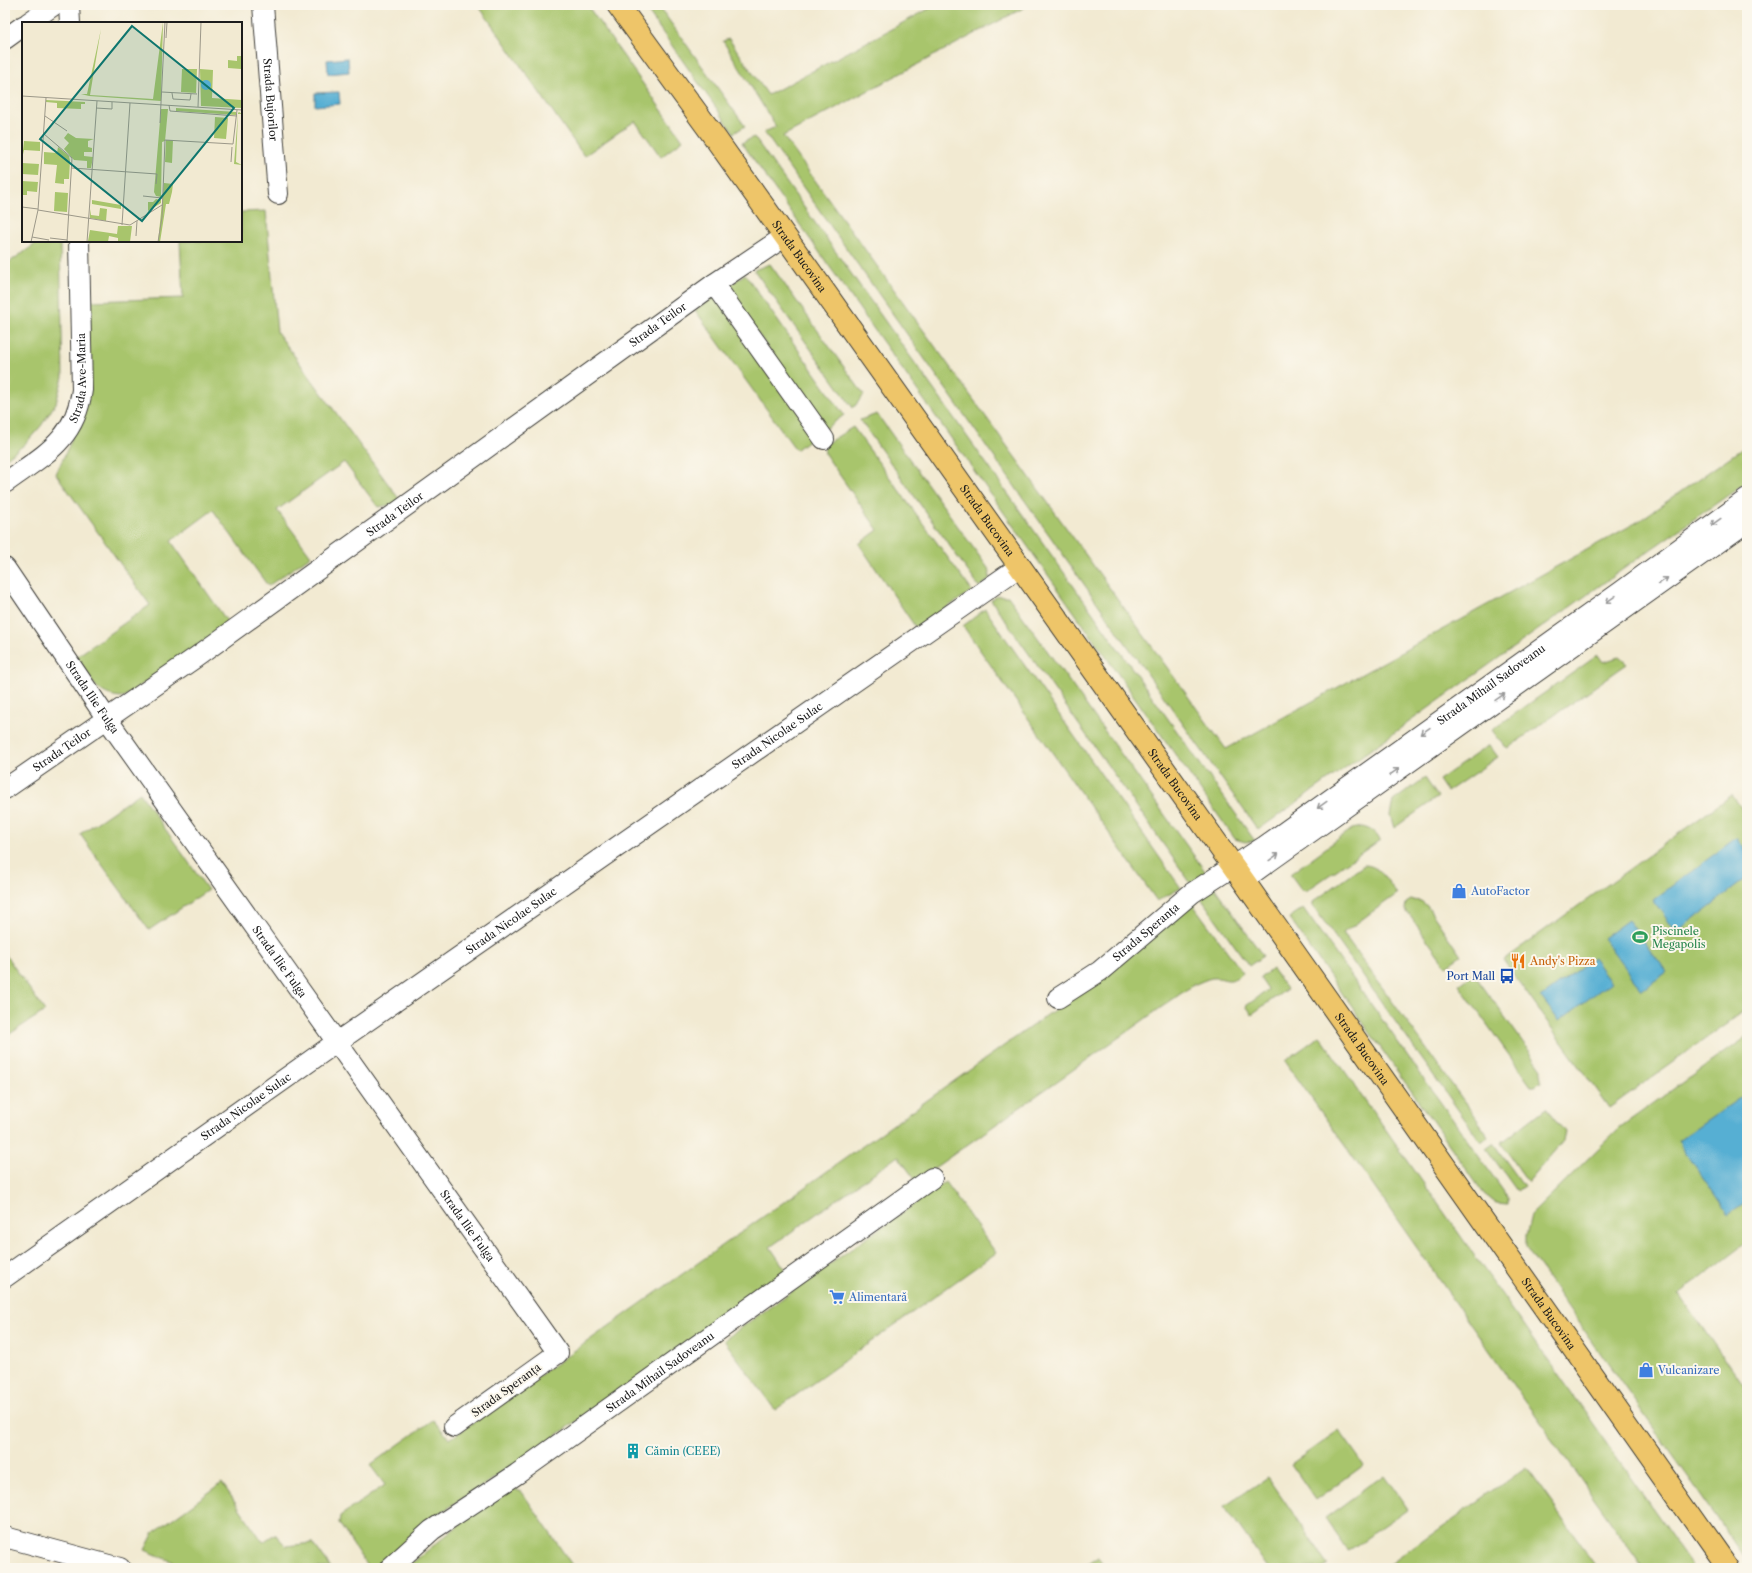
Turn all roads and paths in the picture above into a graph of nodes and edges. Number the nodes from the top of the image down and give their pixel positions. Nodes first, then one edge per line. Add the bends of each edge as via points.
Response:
1 (54, 5) edge
2 (69, 5) edge
3 (263, 5) edge
4 (618, 5) edge
5 (29, 22) edge
6 (34, 22) edge
7 (56, 22) edge
8 (70, 22) edge
9 (22, 27) edge
10 (5, 39) edge
11 (278, 194) dead end
12 (784, 236) junction
13 (78, 242) edge
14 (714, 284) junction
15 (824, 439) dead end
16 (5, 483) edge
17 (1747, 499) edge
18 (1747, 522) edge
19 (1019, 567) junction
20 (5, 568) edge
21 (108, 719) junction
22 (5, 789) edge
23 (1238, 873) junction
24 (1058, 998) dead end
25 (337, 1042) junction
26 (932, 1178) dead end
27 (5, 1277) edge
28 (558, 1353) joint
29 (454, 1427) dead end
30 (5, 1536) edge
31 (120, 1568) edge
32 (390, 1568) edge
33 (1728, 1568) edge

1 - 5 street
2 - 8 street
3 - 11 street, Strada Bujorilor
4 - 12 main road, Strada Bucovina
6 - 7 street via 50,19
9 - 10 street
12 - 14 street, Strada Teilor
12 - 19 main road, Strada Bucovina
13 - 16 street, Strada Ave-Maria via 82,390 80,406 73,423 63,437
14 - 15 street
14 - 21 street, Strada Teilor
17 -> 23 street, Strada Mihail Sadoveanu
23 -> 18 street, Strada Mihail Sadoveanu
19 - 23 main road, Strada Bucovina
19 - 25 street, Strada Nicolae Sulac
20 - 21 street, Strada Ilie Fulga
21 - 22 street, Strada Teilor
21 - 25 street, Strada Ilie Fulga
23 - 24 street, Strada Speranța via 1192,893 1100,971
23 - 33 main road, Strada Bucovina
25 - 27 street, Strada Nicolae Sulac
25 - 28 street, Strada Ilie Fulga
26 - 32 street, Strada Mihail Sadoveanu via 517,1474 432,1530
28 - 29 street, Strada Speranța
30 - 31 street

